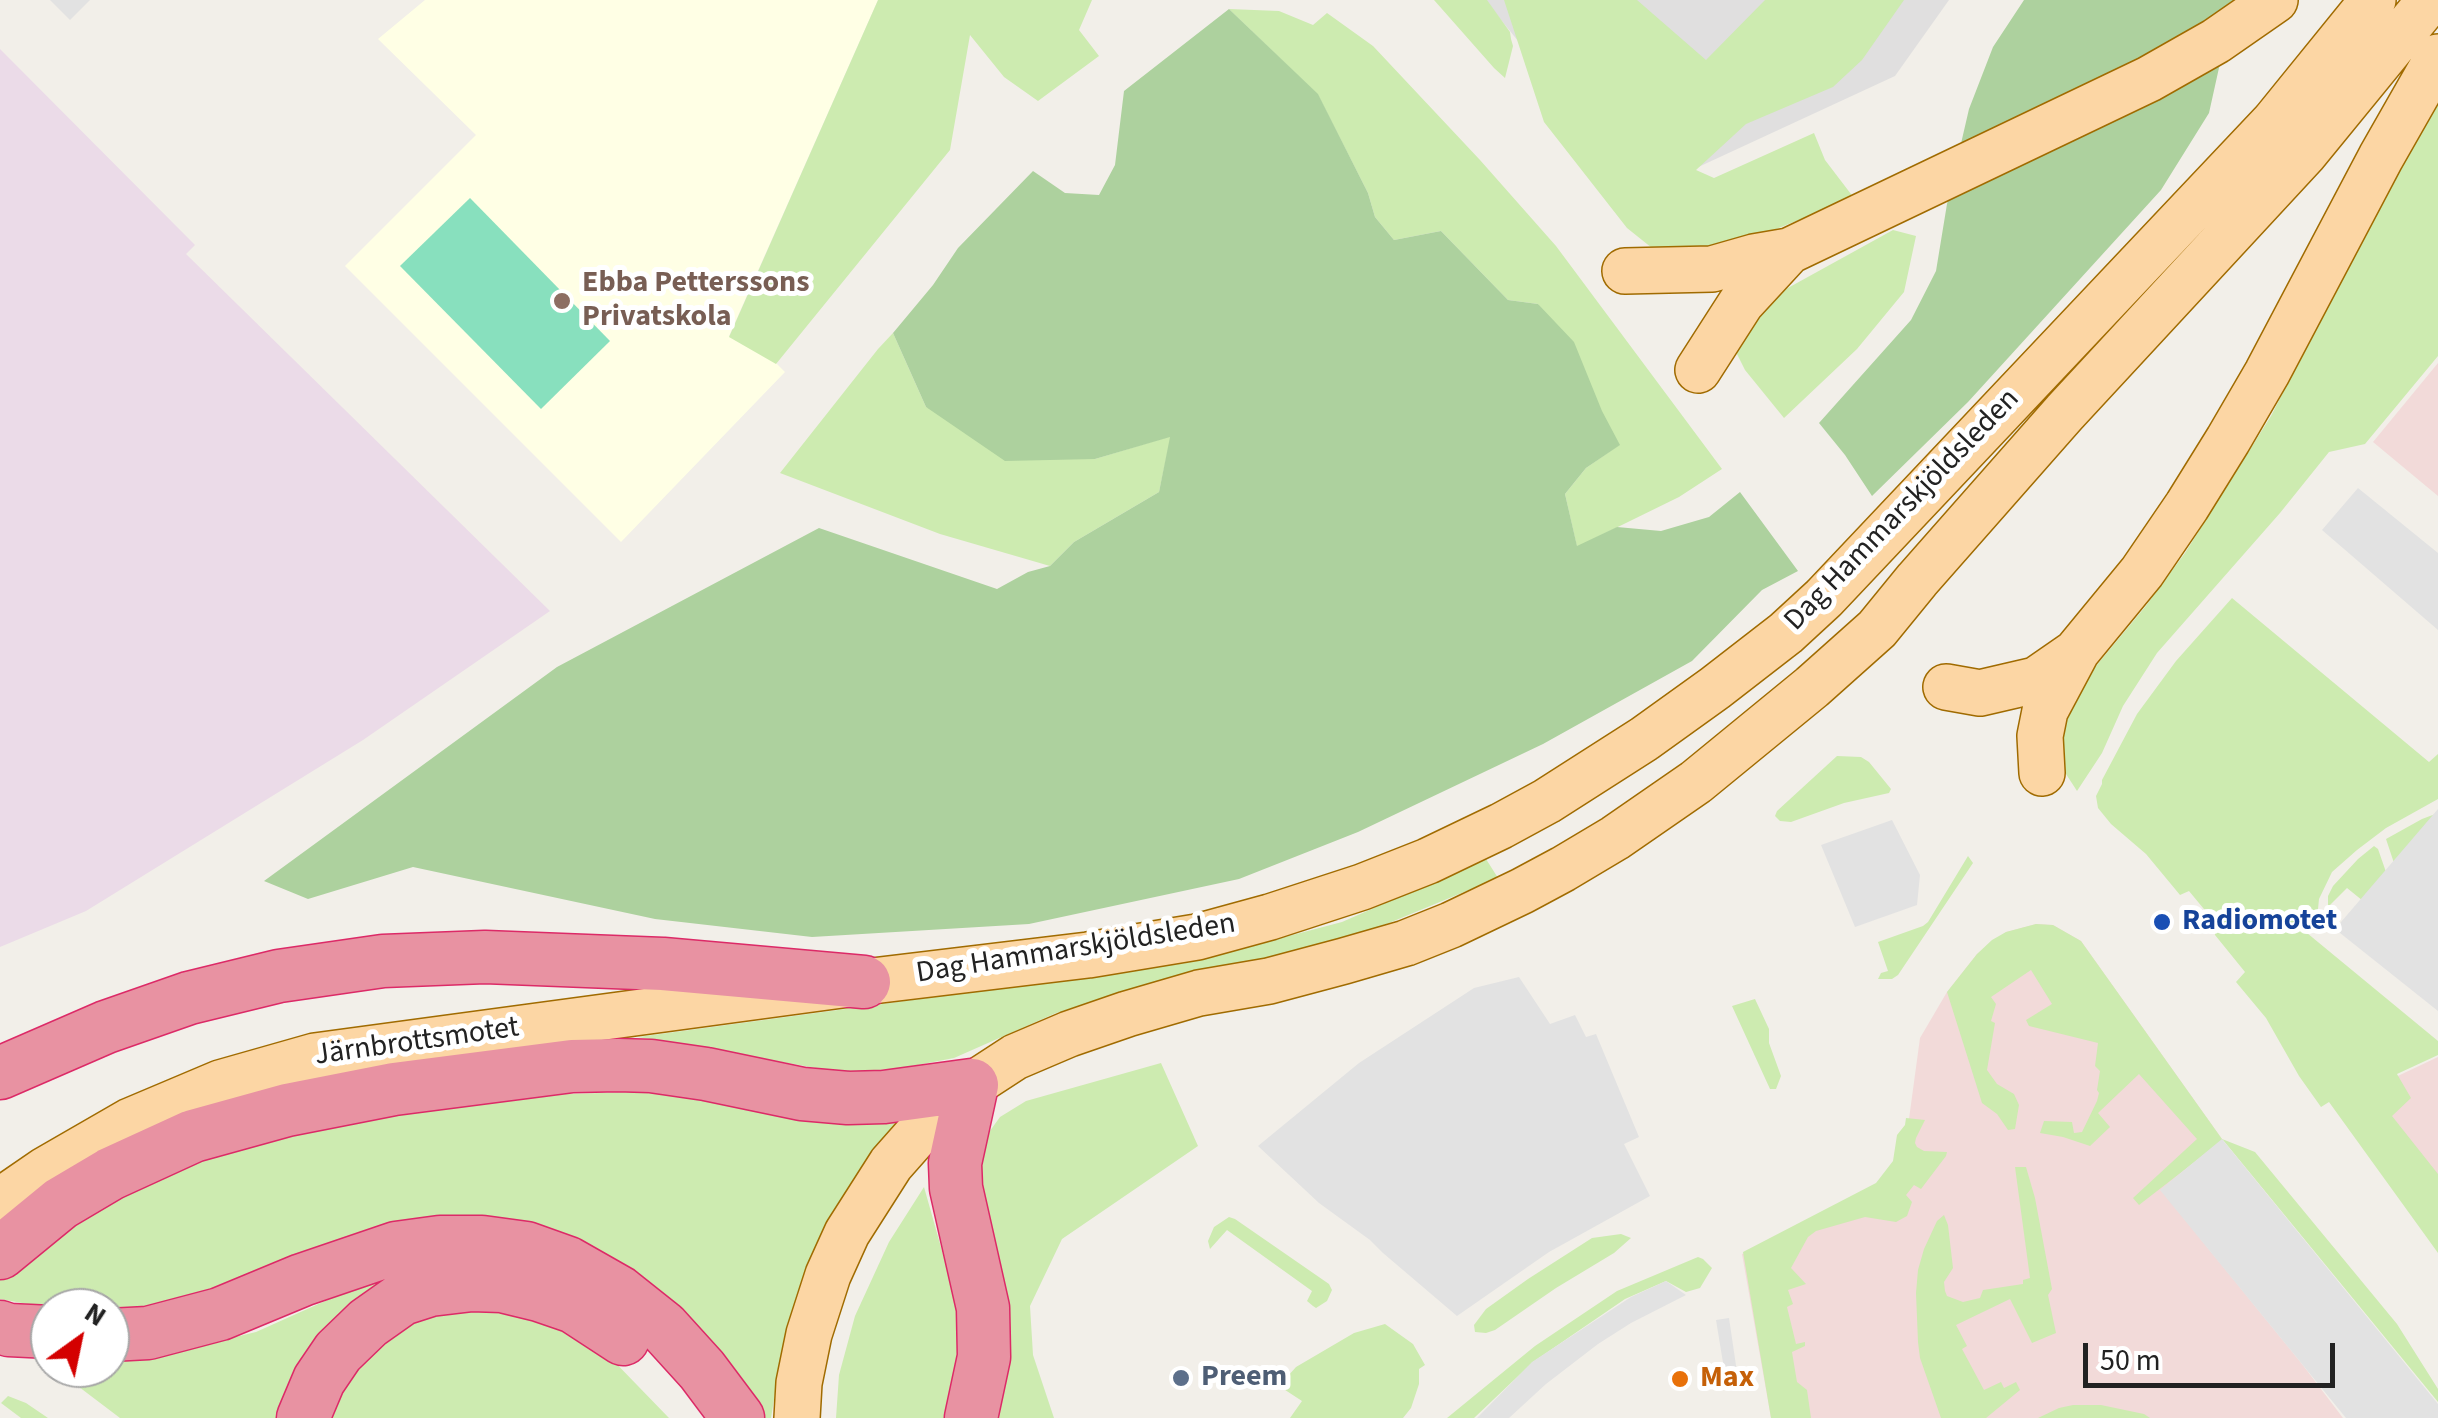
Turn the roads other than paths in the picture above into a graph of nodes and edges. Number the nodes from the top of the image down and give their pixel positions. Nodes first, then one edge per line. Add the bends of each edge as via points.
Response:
1 (2275, 0) edge
2 (2373, 0) edge
3 (2430, 0) edge
4 (2438, 57) edge
5 (1789, 251) junction
6 (1625, 270) dead end
7 (1698, 370) dead end
8 (2076, 652) junction
9 (1946, 687) dead end
10 (2042, 773) dead end
11 (864, 982) junction
12 (0, 1073) edge
13 (972, 1085) junction
14 (6, 1230) edge
15 (0, 1327) edge
16 (30, 1331) edge
17 (130, 1334) edge
18 (303, 1418) edge
19 (695, 1418) edge
20 (738, 1418) edge
21 (797, 1418) edge
22 (971, 1418) edge

1 - 5 main road via 2149,79
2 - 11 main road, Dag Hammarskjöldsleden via 2274,122 1824,598 1644,739 1547,801 1428,862 1270,918 1088,955
3 - 13 main road, Dag Hammarskjöldsleden via 2304,154 2065,412 1877,629 1696,782 1563,869 1451,924 1344,961 1127,1014 1015,1058
4 - 8 main road via 2228,440 2142,572
5 - 6 main road via 1712,270
5 - 7 main road via 1741,303
8 - 9 main road via 2036,680 1980,693
8 - 10 main road via 2045,711
11 - 12 highway via 663,964 485,957 384,962 279,976 190,998
11 - 14 main road, Järnbrottsmotet via 315,1056 220,1083 130,1121 45,1170
13 - 14 highway via 848,1098 618,1065 394,1089 193,1136
13 - 21 main road via 891,1164 847,1234 809,1334
13 - 22 highway via 956,1163 983,1308 984,1356
15 - 16 highway
17 - 20 highway via 220,1314 396,1248 482,1242 526,1248 619,1292 663,1326
18 - 19 highway via 338,1352 368,1323 402,1300 472,1285 502,1286 574,1307 648,1360

